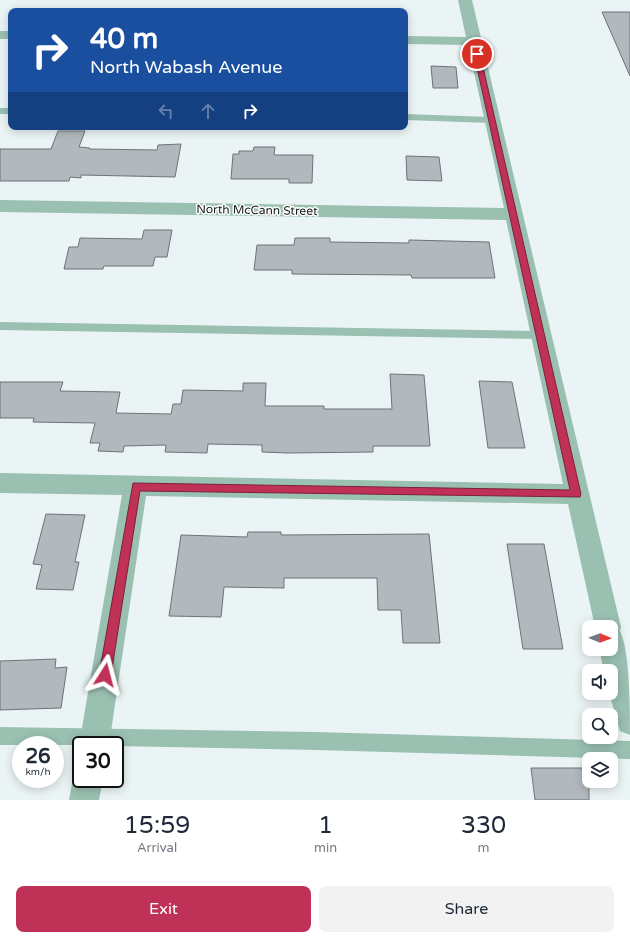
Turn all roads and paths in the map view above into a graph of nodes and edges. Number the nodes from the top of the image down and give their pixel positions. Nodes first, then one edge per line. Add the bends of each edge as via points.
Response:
1 (465, 0) edge
2 (408, 40) edge
3 (474, 41) junction
4 (408, 117) edge
5 (492, 120) junction
6 (0, 206) edge
7 (514, 214) junction
8 (0, 326) edge
9 (541, 335) junction
10 (0, 483) edge
11 (136, 486) junction
12 (576, 494) junction
13 (606, 620) edge
14 (615, 656) edge
15 (630, 721) edge
16 (0, 736) edge
17 (95, 736) edge
18 (72, 740) edge
19 (124, 741) edge
20 (630, 750) edge
21 (86, 788) edge
22 (84, 800) edge

1 - 3 street
2 - 3 street
3 - 5 street
4 - 5 lane
5 - 7 street
6 - 7 street, North McCann Street
7 - 9 street
8 - 9 lane
9 - 12 street
10 - 11 street
11 - 12 street
11 - 17 street
12 - 13 street
14 - 15 street
16 - 18 lane
19 - 20 lane via 316,740
21 - 22 street

